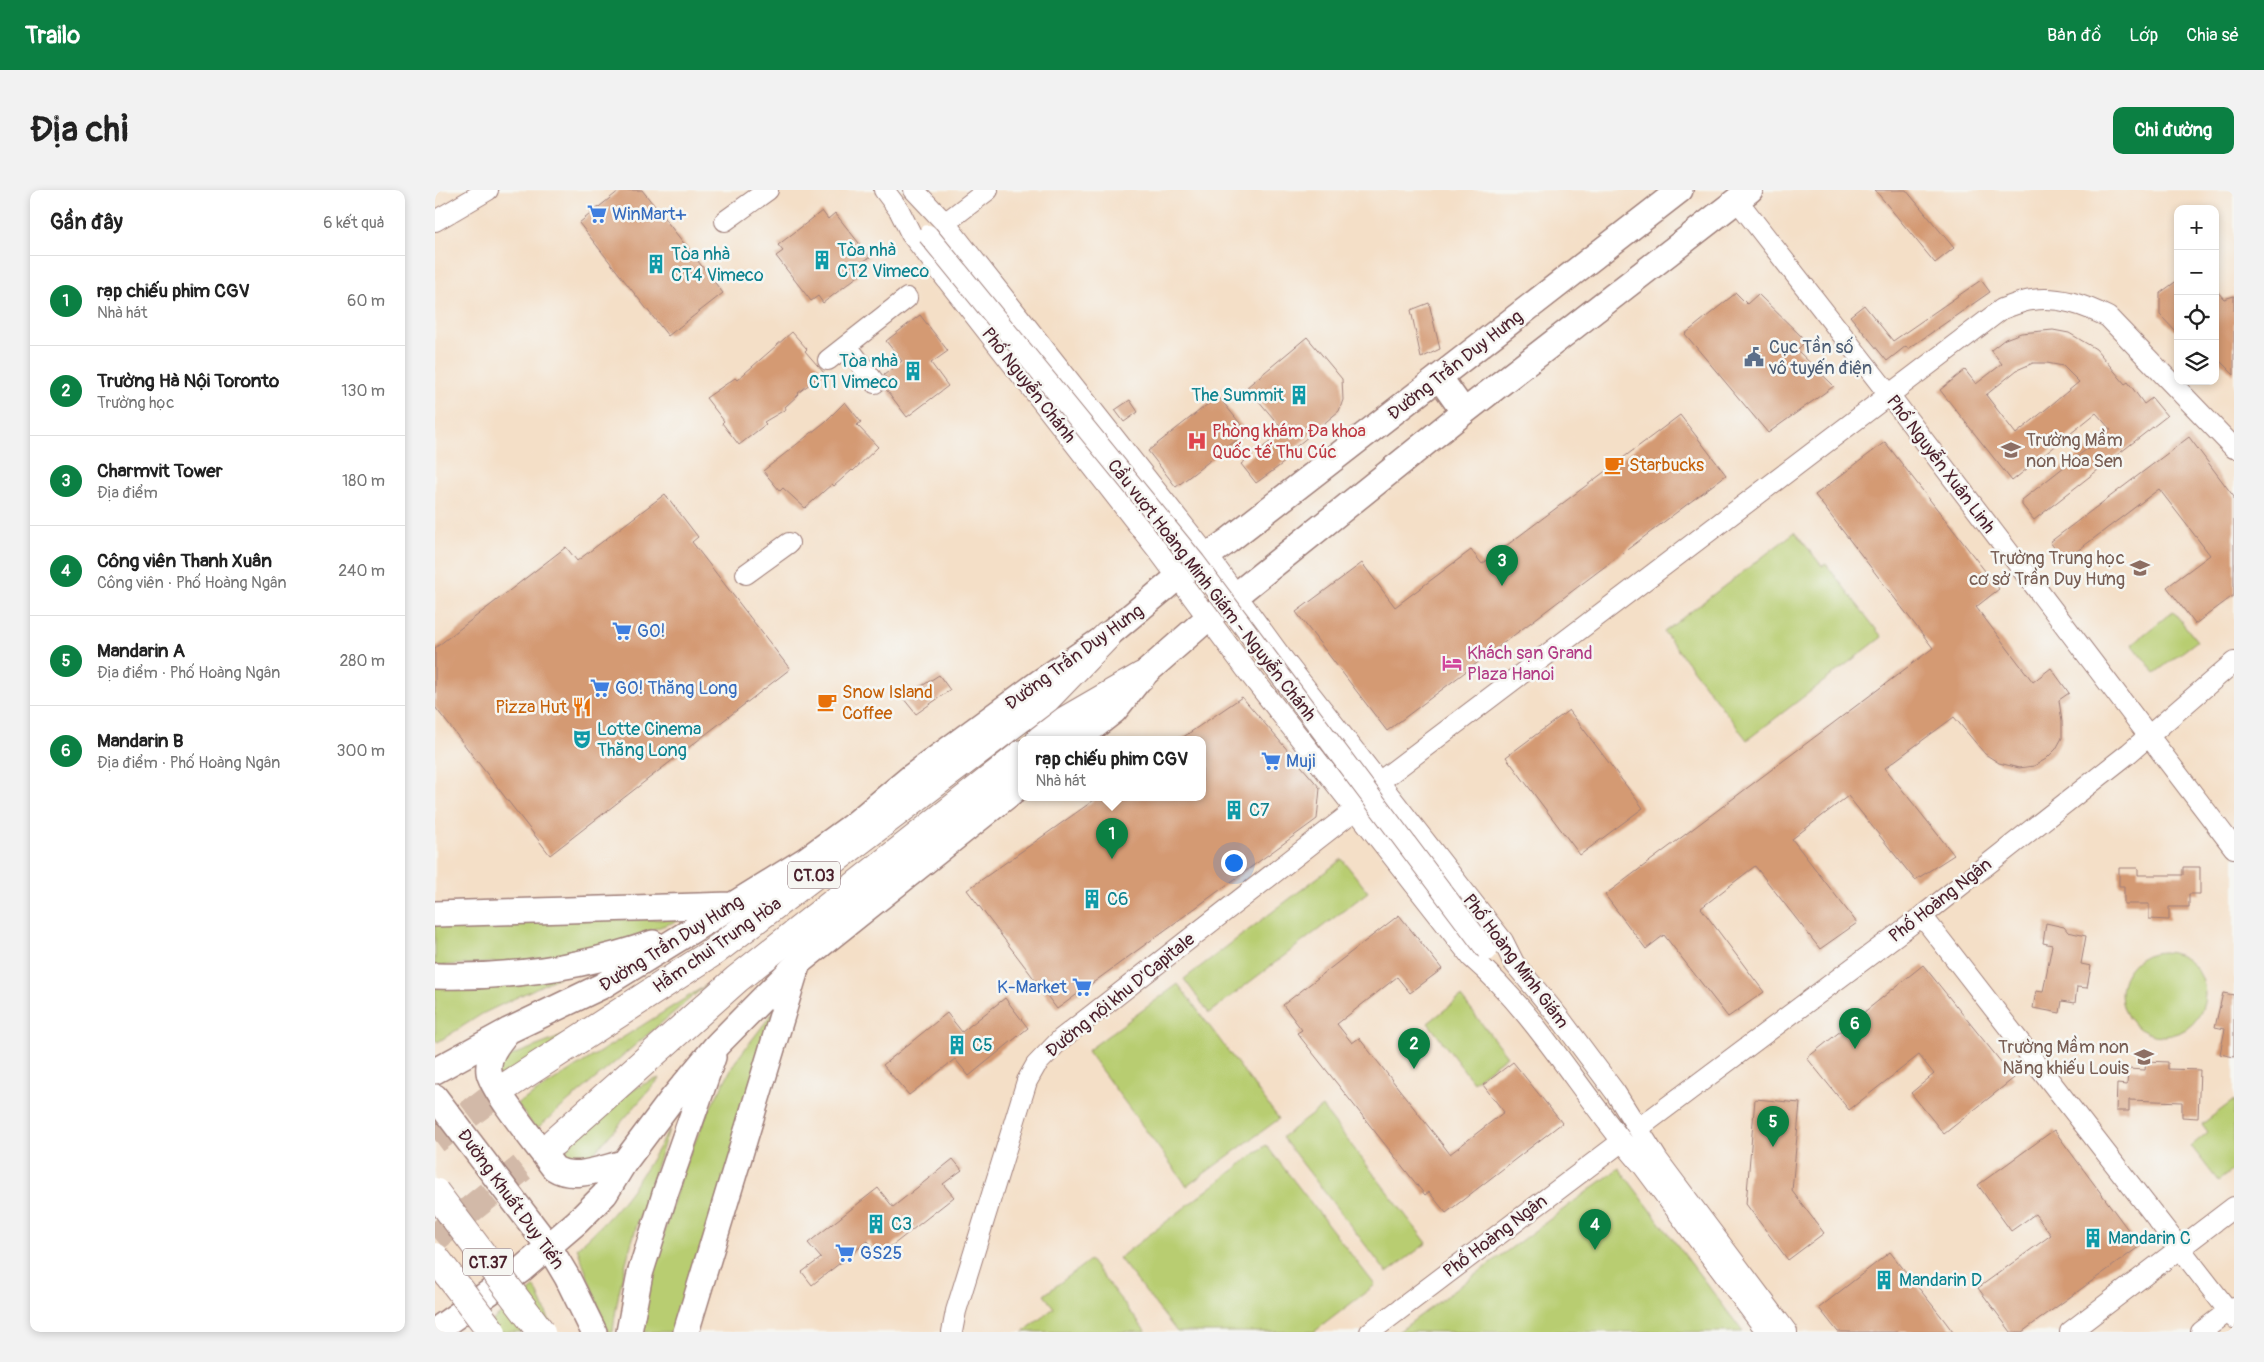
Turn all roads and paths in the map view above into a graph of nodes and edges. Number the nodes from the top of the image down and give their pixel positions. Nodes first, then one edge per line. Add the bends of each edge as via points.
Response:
1 (488, 190) edge
2 (768, 190) edge
3 (884, 190) edge
4 (988, 190) edge
5 (1680, 190) edge
6 (917, 193) edge
7 (1743, 195) edge
8 (899, 210) junction
9 (435, 221) edge
10 (725, 221) dead end
11 (945, 223) junction
12 (928, 236) junction
13 (907, 298) dead end
14 (847, 346) junction
15 (829, 360) dead end
16 (1439, 377) junction
17 (875, 383) dead end
18 (1890, 396) junction
19 (1464, 412) junction
20 (2234, 448) edge
21 (1157, 492) junction
22 (1123, 505) junction
23 (789, 543) dead end
24 (1207, 555) junction
25 (746, 574) dead end
26 (1178, 577) junction
27 (1237, 596) junction
28 (1209, 617) junction
29 (1107, 636) junction
30 (1280, 655) junction
31 (2234, 662) edge
32 (1248, 672) junction
33 (1142, 676) junction
34 (1045, 736) edge
35 (1082, 736) edge
36 (2150, 737) junction
37 (1018, 757) edge
38 (1379, 782) junction
39 (1018, 787) edge
40 (1356, 810) junction
41 (2234, 848) edge
42 (733, 904) junction
43 (435, 914) edge
44 (1922, 916) junction
45 (689, 931) junction
46 (1487, 951) junction
47 (798, 963) junction
48 (1514, 963) junction
49 (435, 976) edge
50 (1498, 980) junction
51 (507, 1031) junction
52 (717, 1045) junction
53 (435, 1072) edge
54 (502, 1089) tunnel mouth
55 (435, 1097) edge
56 (1639, 1128) junction
57 (554, 1142) tunnel mouth
58 (1621, 1142) junction
59 (624, 1163) junction
60 (435, 1192) edge
61 (2234, 1207) edge
62 (549, 1247) junction
63 (2181, 1248) junction
64 (435, 1257) edge
65 (2232, 1312) edge
66 (435, 1331) edge
67 (492, 1332) edge
68 (541, 1332) edge
69 (594, 1332) edge
70 (629, 1332) edge
71 (686, 1332) edge
72 (952, 1332) edge
73 (1370, 1332) edge
74 (1767, 1332) edge
75 (1787, 1332) edge
76 (2070, 1332) edge
77 (2201, 1332) edge

1 - 9 street
2 - 10 street
3 - 8 street, Phố Nguyễn Chánh
4 - 11 street
5 - 16 main road, Đường Trần Duy Hưng
6 - 11 street, Phố Nguyễn Chánh
6 - 12 street, Cầu vượt Hoàng Minh Giám - Nguyễn Chánh
7 - 18 street, Phố Nguyễn Xuân Linh
7 - 19 main road
8 - 12 street, Cầu vượt Hoàng Minh Giám - Nguyễn Chánh
8 - 22 street, Phố Nguyễn Chánh via 911,234
11 - 21 street, Phố Nguyễn Chánh
12 - 46 street, Cầu vượt Hoàng Minh Giám - Nguyễn Chánh, bridge via 1195,562
13 - 14 street
14 - 15 street
14 - 17 street
16 - 19 main road
16 - 24 main road, Đường Trần Duy Hưng
18 - 20 street via 2001,309 2031,300 2062,300 2088,307 2108,318
18 - 36 street, Phố Nguyễn Xuân Linh
18 - 38 street
19 - 27 main road
21 - 22 street via 1159,502 1152,512 1145,514
21 - 24 street, Phố Nguyễn Chánh
22 - 26 street, Phố Nguyễn Chánh
23 - 25 street
24 - 26 main road, Đường Trần Duy Hưng
24 - 27 street, Phố Nguyễn Chánh
26 - 28 street, Phố Nguyễn Chánh
26 - 29 main road, Đường Trần Duy Hưng
27 - 28 main road
27 - 30 street, Phố Hoàng Minh Giám
28 - 32 street, Phố Hoàng Minh Giám
28 - 33 main road
29 - 42 main road, Đường Trần Duy Hưng via 911,777 804,861
29 - 54 highway, Hầm chui Trung Hòa / CT.03 via 1047,698 712,953
30 - 32 street via 1267,648 1256,647 1248,652
30 - 38 street, Phố Hoàng Minh Giám
31 - 36 street, Phố Hoàng Ngân
32 - 40 street, Phố Hoàng Minh Giám
33 - 34 highway via 1066,720
33 - 35 main road via 1115,711
36 - 41 street, Phố Nguyễn Xuân Linh
36 - 44 street, Phố Hoàng Ngân
37 - 57 highway, Hầm chui Trung Hòa / CT.03 via 737,978
38 - 48 street, Phố Hoàng Minh Giám via 1503,941
39 - 47 main road
40 - 50 street, Phố Hoàng Minh Giám via 1472,958
40 - 72 street, Đường nội khu D'Capitale via 1061,1038 1036,1065 1012,1125
42 - 43 main road
42 - 45 main road, Đường Trần Duy Hưng
44 - 56 street, Phố Hoàng Ngân
44 - 63 street
45 - 49 main road via 622,954 553,969
45 - 51 main road, Đường Trần Duy Hưng via 602,986
46 - 48 street, Cầu vượt Hoàng Minh Giám - Nguyễn Chánh
46 - 50 street, Cầu vượt Hoàng Minh Giám - Nguyễn Chánh
47 - 52 main road
47 - 71 main road
48 - 56 street, Phố Hoàng Minh Giám
50 - 58 street, Phố Hoàng Minh Giám
51 - 53 main road, Đường Trần Duy Hưng
51 - 59 main road via 490,1060 491,1080 554,1168 568,1175
52 - 59 main road
52 - 70 main road via 640,1274
55 - 62 main road, Đường Khuất Duy Tiến
56 - 75 street, Phố Hoàng Minh Giám via 1658,1160
58 - 73 street, Phố Hoàng Ngân
58 - 74 street, Phố Hoàng Minh Giám via 1643,1166
59 - 62 main road via 605,1194
60 - 68 highway, CT.37, bridge
61 - 63 street
62 - 66 main road
62 - 69 main road, Đường Khuất Duy Tiến
63 - 65 street
63 - 76 street
64 - 67 highway, CT.37, bridge
65 - 77 street

